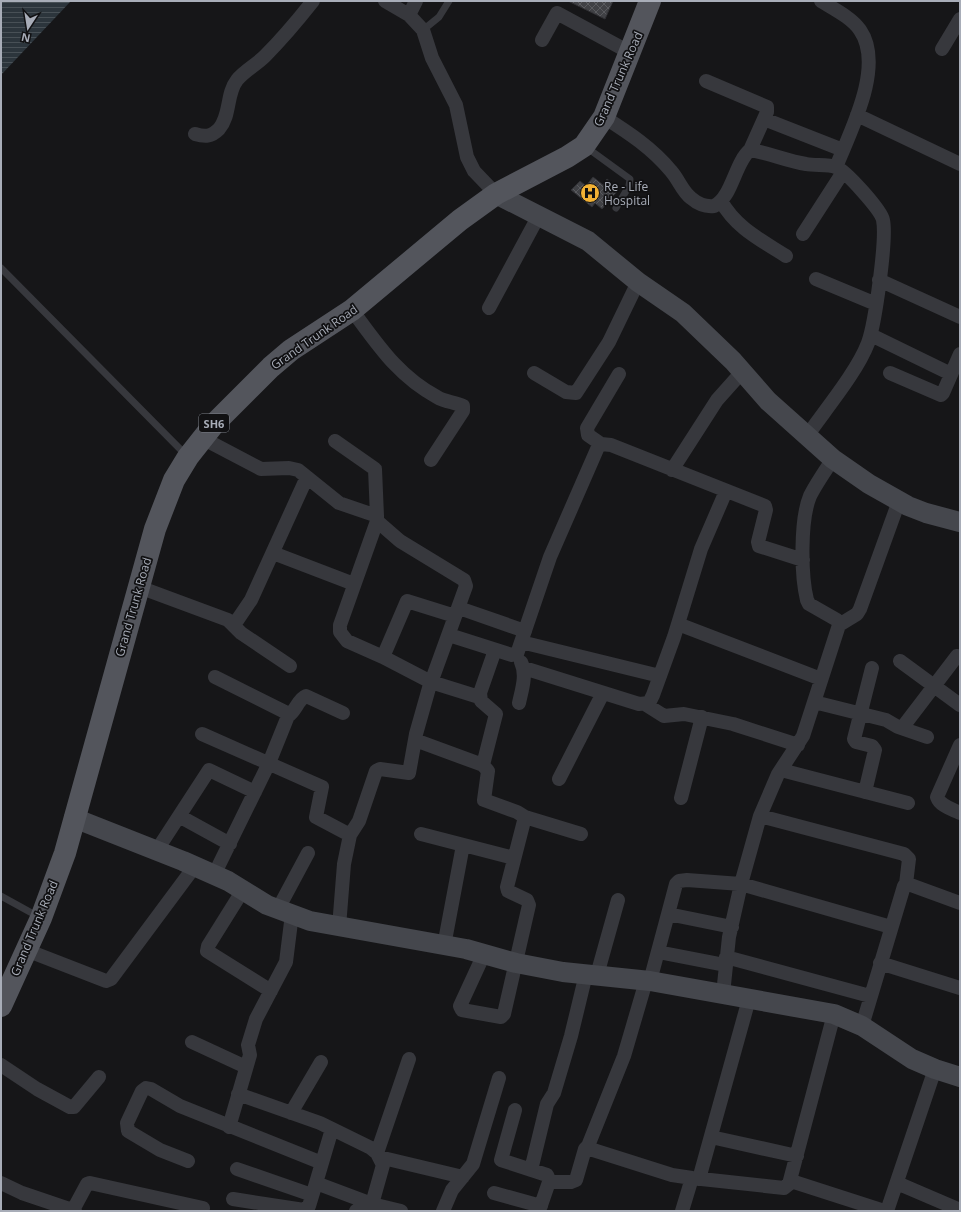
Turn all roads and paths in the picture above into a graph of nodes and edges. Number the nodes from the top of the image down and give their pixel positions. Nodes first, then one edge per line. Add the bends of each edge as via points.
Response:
1 (313, 1) edge
2 (385, 1) edge
3 (416, 1) edge
4 (449, 1) edge
5 (650, 1) edge
6 (821, 1) edge
7 (409, 15) junction
8 (960, 19) edge
9 (423, 30) junction
10 (542, 40) dead end
11 (942, 49) dead end
12 (631, 53) junction
13 (706, 81) dead end
14 (857, 115) junction
15 (604, 117) junction
16 (764, 119) junction
17 (194, 134) dead end
18 (584, 146) junction
19 (750, 150) junction
20 (843, 150) junction
21 (960, 164) edge
22 (840, 169) junction
23 (496, 194) junction
24 (721, 201) junction
25 (616, 208) dead end
26 (538, 217) junction
27 (803, 234) dead end
28 (786, 256) dead end
29 (1, 268) edge
30 (816, 279) dead end
31 (879, 280) junction
32 (638, 282) junction
33 (876, 304) junction
34 (489, 308) dead end
35 (352, 310) junction
36 (960, 317) edge
37 (871, 335) junction
38 (960, 354) edge
39 (742, 372) junction
40 (534, 373) dead end
41 (890, 373) dead end
42 (619, 374) dead end
43 (951, 374) junction
44 (807, 436) junction
45 (202, 438) junction
46 (336, 441) dead end
47 (601, 444) junction
48 (188, 457) junction
49 (833, 459) junction
50 (431, 460) dead end
51 (672, 470) junction
52 (307, 477) junction
53 (726, 491) junction
54 (899, 501) junction
55 (377, 519) junction
56 (960, 522) edge
57 (273, 553) junction
58 (803, 560) junction
59 (354, 584) junction
60 (139, 588) junction
61 (457, 612) junction
62 (678, 624) junction
63 (234, 625) junction
64 (839, 625) junction
65 (449, 635) junction
66 (521, 642) junction
67 (495, 650) junction
68 (957, 656) dead end
69 (383, 657) junction
70 (900, 661) dead end
71 (290, 666) dead end
72 (524, 668) junction
73 (872, 668) dead end
74 (660, 676) junction
75 (215, 677) dead end
76 (821, 679) junction
77 (431, 682) junction
78 (934, 686) junction
79 (603, 692) junction
80 (480, 697) junction
81 (814, 702) junction
82 (519, 703) dead end
83 (645, 704) junction
84 (960, 705) edge
85 (343, 712) dead end
86 (861, 713) junction
87 (288, 716) junction
88 (702, 717) junction
89 (902, 728) junction
90 (202, 734) dead end
91 (927, 737) dead end
92 (415, 740) junction
93 (798, 745) junction
94 (960, 745) edge
95 (269, 763) junction
96 (483, 765) junction
97 (781, 770) junction
98 (560, 779) dead end
99 (255, 792) junction
100 (865, 792) junction
101 (681, 798) dead end
102 (908, 803) dead end
103 (960, 813) edge
104 (179, 816) junction
105 (760, 816) junction
106 (525, 817) junction
107 (74, 818) junction
108 (421, 834) dead end
109 (581, 834) dead end
110 (350, 835) junction
111 (230, 844) junction
112 (463, 845) junction
113 (157, 850) junction
114 (308, 853) dead end
115 (514, 858) junction
116 (195, 866) junction
117 (214, 875) junction
118 (741, 884) junction
119 (906, 884) junction
120 (243, 890) junction
121 (1, 896) edge
122 (618, 900) dead end
123 (960, 903) edge
124 (285, 912) junction
125 (668, 914) junction
126 (41, 918) junction
127 (339, 927) junction
128 (732, 927) junction
129 (891, 927) junction
130 (444, 946) junction
131 (26, 950) junction
132 (658, 952) junction
133 (484, 954) junction
134 (726, 961) junction
135 (516, 963) junction
136 (880, 963) junction
137 (592, 975) junction
138 (648, 981) junction
139 (960, 988) edge
140 (271, 991) junction
141 (723, 994) junction
142 (870, 996) junction
143 (749, 999) junction
144 (1, 1006) edge
145 (834, 1014) junction
146 (862, 1026) junction
147 (192, 1042) dead end
148 (410, 1059) dead end
149 (321, 1062) dead end
150 (1, 1065) edge
151 (246, 1067) junction
152 (935, 1069) junction
153 (99, 1076) dead end
154 (960, 1077) edge
155 (499, 1078) dead end
156 (238, 1094) junction
157 (515, 1110) dead end
158 (292, 1113) junction
159 (229, 1127) junction
160 (332, 1129) junction
161 (711, 1137) junction
162 (588, 1146) junction
163 (378, 1155) junction
164 (797, 1156) junction
165 (188, 1161) dead end
166 (322, 1163) junction
167 (237, 1169) dead end
168 (531, 1170) junction
169 (463, 1177) junction
170 (696, 1179) junction
171 (791, 1181) junction
172 (550, 1182) junction
173 (1, 1183) edge
174 (897, 1183) junction
175 (314, 1189) junction
176 (494, 1193) dead end
177 (233, 1199) dead end
178 (372, 1204) junction
179 (203, 1208) dead end
180 (540, 1209) edge
181 (960, 1210) edge
182 (74, 1211) edge
183 (356, 1211) edge
184 (401, 1211) edge
185 (443, 1211) edge
186 (682, 1211) edge
187 (885, 1211) edge

1 - 17 street via 273,48 237,80 232,90 226,119 220,128 205,137
2 - 7 street
3 - 7 street
4 - 9 lane via 439,16
5 - 12 main road, Grand Trunk Road / SH6
6 - 14 street via 858,27 867,43 867,80
7 - 9 street
8 - 11 street
9 - 23 street via 432,58 456,105 467,157 474,170
10 - 12 street via 557,13
12 - 15 main road, Grand Trunk Road / SH6
13 - 16 street via 764,106 768,109
14 - 20 street
14 - 21 street
15 - 18 main road, Grand Trunk Road / SH6
15 - 24 street via 651,149 672,172 687,195 710,207
16 - 19 street
16 - 20 street
18 - 23 main road, Grand Trunk Road / SH6 via 567,158
18 - 25 lane via 630,179 629,186
19 - 22 street via 804,164
19 - 24 street
20 - 22 street
22 - 27 street
22 - 31 street via 876,205 883,220
23 - 26 street
23 - 35 main road, Grand Trunk Road / SH6 via 460,220
24 - 28 street via 733,220 741,227
26 - 32 street via 588,241
26 - 34 street
29 - 48 lane
30 - 33 street
31 - 33 street
31 - 36 street
32 - 39 street via 683,313
32 - 40 street via 609,342 576,393 566,392
33 - 37 street
35 - 45 main road, Grand Trunk Road / SH6 via 291,350 271,367 236,400
35 - 50 street via 381,350 409,380 438,398 463,406 463,411
37 - 43 street
37 - 44 street via 856,366
38 - 43 street
39 - 44 street via 768,401
39 - 51 street via 717,400
41 - 43 street via 941,395
42 - 47 street via 587,428 588,436
44 - 49 street
45 - 48 main road, Grand Trunk Road / SH6
45 - 52 street via 261,469 293,468
46 - 55 street via 375,469
47 - 51 street via 611,445
47 - 66 street via 550,557
48 - 60 main road, Grand Trunk Road / SH6 via 174,480 154,529
49 - 54 street
49 - 58 street via 810,497 804,525
51 - 53 street
52 - 55 street via 339,504
52 - 57 street
53 - 58 street via 766,507 759,546
53 - 62 street via 701,549
54 - 56 street via 926,513
54 - 64 street via 860,609 857,614
55 - 59 street
55 - 61 street via 400,541 464,580 465,593
57 - 59 street
57 - 63 street via 251,600
58 - 64 street via 809,604 836,620
59 - 69 street via 340,632 347,641
60 - 63 street via 228,620
60 - 107 main road, Grand Trunk Road / SH6
61 - 65 street
61 - 66 street
61 - 69 street via 407,600
62 - 74 street
62 - 76 street
63 - 71 street via 241,633
64 - 76 street
65 - 67 street
65 - 77 street
66 - 67 street via 512,656
66 - 72 street
66 - 74 street
67 - 80 street
68 - 78 street
69 - 77 street
70 - 78 street
72 - 79 street
72 - 82 street
73 - 86 street
74 - 83 street via 652,700
75 - 87 street via 285,712
76 - 81 street
77 - 80 street
77 - 92 street
78 - 84 street
78 - 89 street
79 - 83 street
79 - 98 street
80 - 96 street via 481,701 496,714
81 - 86 street
81 - 93 street
83 - 88 street via 664,716 684,714
85 - 87 street via 306,696
86 - 89 street via 886,720
86 - 100 street via 855,741 872,746 875,750
87 - 95 street
88 - 93 street via 743,726
88 - 101 street
89 - 91 street
90 - 95 street
92 - 96 street
92 - 110 street via 408,773 380,769 376,771 359,821
93 - 97 street
94 - 103 street via 937,797
95 - 99 street
95 - 110 street via 321,786 323,791 316,817
96 - 106 street via 488,771 484,800
97 - 100 street
97 - 105 street
99 - 104 street via 208,770
99 - 111 street
100 - 102 street
104 - 111 street
104 - 113 street
105 - 118 street
105 - 119 street via 904,854 909,859
106 - 109 street
106 - 115 street
107 - 113 street
107 - 126 main road, Grand Trunk Road / SH6 via 65,853
108 - 112 street
110 - 127 street via 344,864
111 - 117 street
112 - 115 street
112 - 130 street
113 - 116 street
114 - 124 street
115 - 135 street via 507,890 527,900 529,905
116 - 117 street
116 - 131 street via 111,979 106,981
117 - 120 street
118 - 125 street via 679,881
118 - 128 street
118 - 129 street
119 - 123 street
119 - 129 street
120 - 124 street via 267,905
120 - 140 street via 207,951
121 - 126 lane
122 - 137 street
124 - 127 street
124 - 140 street via 286,962
125 - 128 street
125 - 132 street
126 - 131 main road, Grand Trunk Road / SH6
127 - 130 street
128 - 134 street
129 - 136 street
130 - 133 street
131 - 144 main road, Grand Trunk Road / SH6
132 - 134 street
132 - 138 street
133 - 135 street
133 - 135 street via 460,1005 462,1010 502,1017
134 - 141 street
134 - 142 street
135 - 137 street
136 - 139 street
136 - 142 street
137 - 138 street
137 - 168 street via 554,1093 547,1104
138 - 141 street
138 - 162 street via 624,1056
140 - 151 street via 258,1014 250,1038 250,1054
141 - 143 street
142 - 146 street
143 - 145 street
143 - 161 street
145 - 146 street
145 - 164 street
146 - 152 street via 912,1059
147 - 151 street
148 - 163 street
149 - 158 street
150 - 153 street via 70,1107 74,1107
151 - 156 street
152 - 154 street
152 - 174 street
155 - 169 street via 473,1164
156 - 158 street
156 - 159 street
157 - 168 street via 501,1160
158 - 160 street
159 - 165 street via 180,1106 151,1089 144,1089 127,1123 128,1131 160,1150
159 - 166 street
160 - 163 street
160 - 166 street
161 - 164 street
161 - 170 street
162 - 170 street via 590,1149 665,1173
162 - 172 street via 575,1181
163 - 169 street
163 - 178 street via 383,1167
164 - 171 street
166 - 175 street
167 - 175 street
168 - 172 street via 547,1175
169 - 185 street via 452,1190
170 - 171 street via 784,1188
170 - 186 street
171 - 187 street
172 - 180 street
173 - 182 street
174 - 181 street
174 - 187 street
175 - 177 street via 306,1209 299,1211
175 - 178 street
176 - 180 street
178 - 183 street
178 - 184 street
179 - 182 street via 90,1183 87,1184

